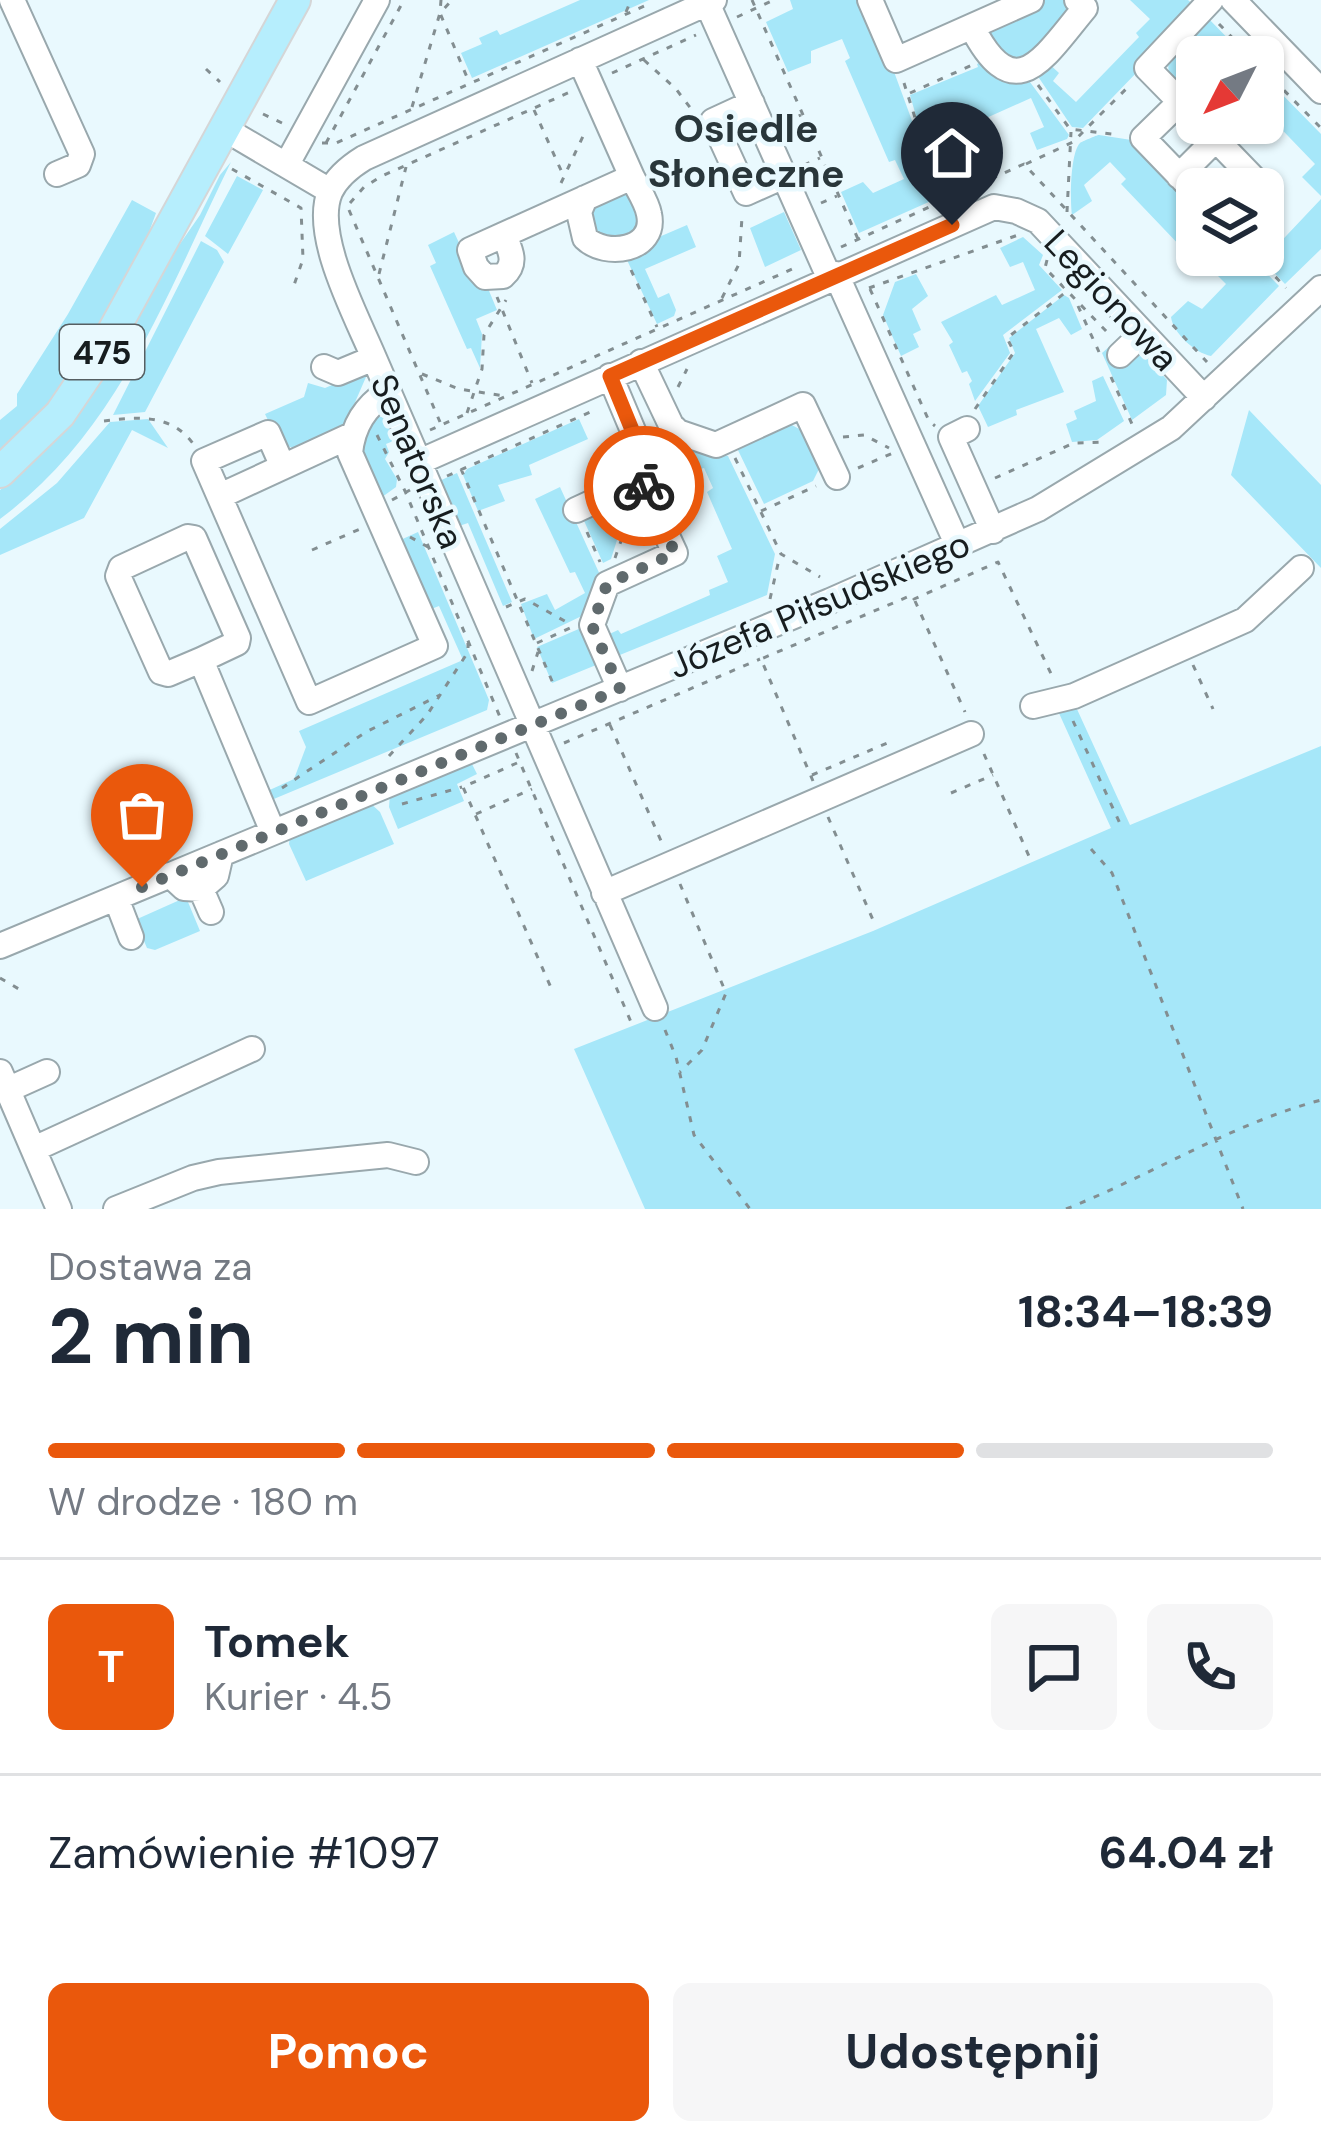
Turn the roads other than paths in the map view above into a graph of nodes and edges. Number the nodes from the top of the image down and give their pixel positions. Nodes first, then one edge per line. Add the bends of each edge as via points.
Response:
1 (12, 0) edge
2 (295, 0) edge
3 (377, 0) edge
4 (870, 0) edge
5 (1031, 0) edge
6 (1077, 0) edge
7 (1242, 3) edge
8 (1207, 4) edge
9 (713, 10) edge
10 (972, 27) junction
11 (1177, 36) edge
12 (1176, 37) edge
13 (585, 71) junction
14 (1321, 91) edge
15 (1176, 98) edge
16 (752, 103) junction
17 (224, 128) junction
18 (1176, 128) edge
19 (1220, 144) edge
20 (286, 164) junction
21 (1244, 168) edge
22 (794, 170) junction
23 (1176, 172) edge
24 (57, 174) dead end
25 (632, 177) junction
26 (330, 191) junction
27 (585, 198) junction
28 (489, 278) road end
29 (845, 284) junction
30 (1321, 288) edge
31 (1143, 333) junction
32 (1117, 347) road end
33 (374, 358) junction
34 (324, 368) dead end
35 (646, 373) junction
36 (615, 387) junction
37 (388, 391) junction
38 (1204, 398) junction
39 (361, 427) junction
40 (958, 433) road end
41 (283, 466) junction
42 (0, 472) edge
43 (838, 477) dead end
44 (418, 479) junction
45 (641, 480) junction
46 (220, 496) junction
47 (576, 509) road end
48 (992, 531) junction
49 (958, 546) junction
50 (1301, 568) dead end
51 (201, 660) junction
52 (620, 689) junction
53 (1033, 706) dead end
54 (519, 731) junction
55 (971, 734) dead end
56 (273, 832) junction
57 (221, 854) junction
58 (170, 875) junction
59 (604, 893) junction
60 (116, 898) junction
61 (131, 937) dead end
62 (0, 946) edge
63 (655, 1008) road end
64 (252, 1049) dead end
65 (47, 1072) dead end
66 (4, 1081) edge
67 (34, 1149) junction
68 (416, 1162) dead end
69 (59, 1209) edge
70 (116, 1209) edge

1 - 24 street via 82,154 78,165
2 - 17 main road, 475
3 - 20 street
4 - 10 street via 896,60
5 - 10 street
6 - 10 street via 1085,8 1026,69 988,58
7 - 14 street
8 - 11 street
9 - 13 street
9 - 16 street
12 - 15 street via 1147,68
13 - 25 street
13 - 26 street via 474,94 364,158
16 - 22 street
16 - 22 street via 713,122 746,193
17 - 20 street
17 - 42 main road, 475 via 79,388
18 - 23 street via 1143,138
19 - 21 street
20 - 26 street
22 - 29 street
25 - 27 street
25 - 27 street via 649,226 622,250 607,252 585,238
26 - 33 street, Senatorska via 333,258
27 - 28 street via 470,250
29 - 31 street, Legionowa via 867,261 994,207 1038,221
29 - 35 street, Legionowa
29 - 49 street
30 - 38 street, Józefa Piłsudskiego
31 - 32 street
31 - 38 street, Legionowa
33 - 34 street via 338,373
33 - 37 street, Senatorska
35 - 36 street, Legionowa
35 - 43 street via 678,432 716,445 803,405
36 - 44 street, Legionowa
36 - 45 street via 646,464
37 - 39 street via 365,410
37 - 44 street, Senatorska
38 - 48 street, Józefa Piłsudskiego via 1110,468
39 - 41 street
39 - 46 street via 350,453 435,646 309,702
40 - 48 street
41 - 46 street
41 - 46 street via 268,433 204,461
44 - 54 street, Senatorska
45 - 47 street
45 - 52 street via 675,553 608,582 583,626
48 - 49 street, Józefa Piłsudskiego
49 - 52 street, Józefa Piłsudskiego
50 - 53 street via 1246,620 1106,694
51 - 51 street via 161,672 118,576 188,537 238,638
51 - 56 street
52 - 54 street, Józefa Piłsudskiego
54 - 56 street, Józefa Piłsudskiego
54 - 59 street, Senatorska
55 - 59 street
56 - 57 street, Józefa Piłsudskiego
57 - 58 street, Józefa Piłsudskiego
57 - 58 street via 206,901
58 - 60 street, Józefa Piłsudskiego
59 - 63 street, Senatorska
60 - 61 street
60 - 62 street, Józefa Piłsudskiego
64 - 67 street
65 - 66 street
66 - 67 street
67 - 69 street
68 - 70 street via 388,1155 219,1172

